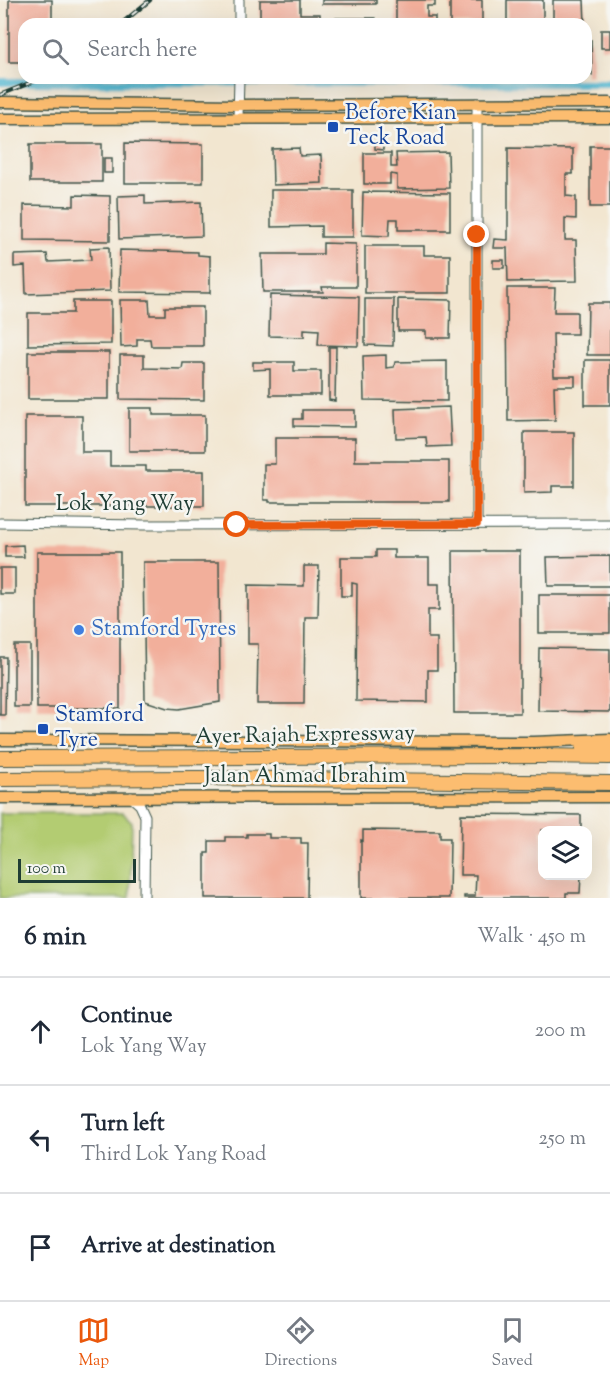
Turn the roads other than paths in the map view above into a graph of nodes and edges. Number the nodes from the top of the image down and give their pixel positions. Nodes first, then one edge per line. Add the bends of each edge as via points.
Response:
1 (239, 0) edge
2 (239, 18) edge
3 (239, 84) edge
4 (0, 102) edge
5 (477, 103) junction
6 (610, 103) edge
7 (238, 105) junction
8 (238, 118) junction
9 (478, 118) junction
10 (610, 118) edge
11 (0, 119) edge
12 (0, 523) edge
13 (477, 524) junction
14 (610, 524) edge
15 (610, 739) edge
16 (0, 740) edge
17 (610, 747) edge
18 (540, 756) junction
19 (610, 757) edge
20 (0, 758) edge
21 (0, 779) edge
22 (610, 783) edge
23 (131, 797) junction
24 (160, 797) junction
25 (610, 797) edge
26 (0, 798) edge
27 (145, 816) junction
28 (144, 898) edge

1 - 2 street
3 - 7 street
4 - 7 main road
5 - 6 main road
5 - 7 main road
5 - 9 street
7 - 8 street
8 - 9 main road
8 - 11 main road
9 - 10 main road
9 - 13 street
12 - 13 street, Lok Yang Way
13 - 14 street, Lok Yang Way
15 - 16 main road, Jalan Ahmad Ibrahim
17 - 18 highway via 551,750
18 - 19 highway, Ayer Rajah Expressway
18 - 20 highway, Ayer Rajah Expressway
21 - 22 highway, Ayer Rajah Expressway
23 - 24 main road, Jalan Ahmad Ibrahim
23 - 26 main road, Jalan Ahmad Ibrahim
23 - 27 street
24 - 25 main road, Jalan Ahmad Ibrahim
24 - 27 street
27 - 28 street

